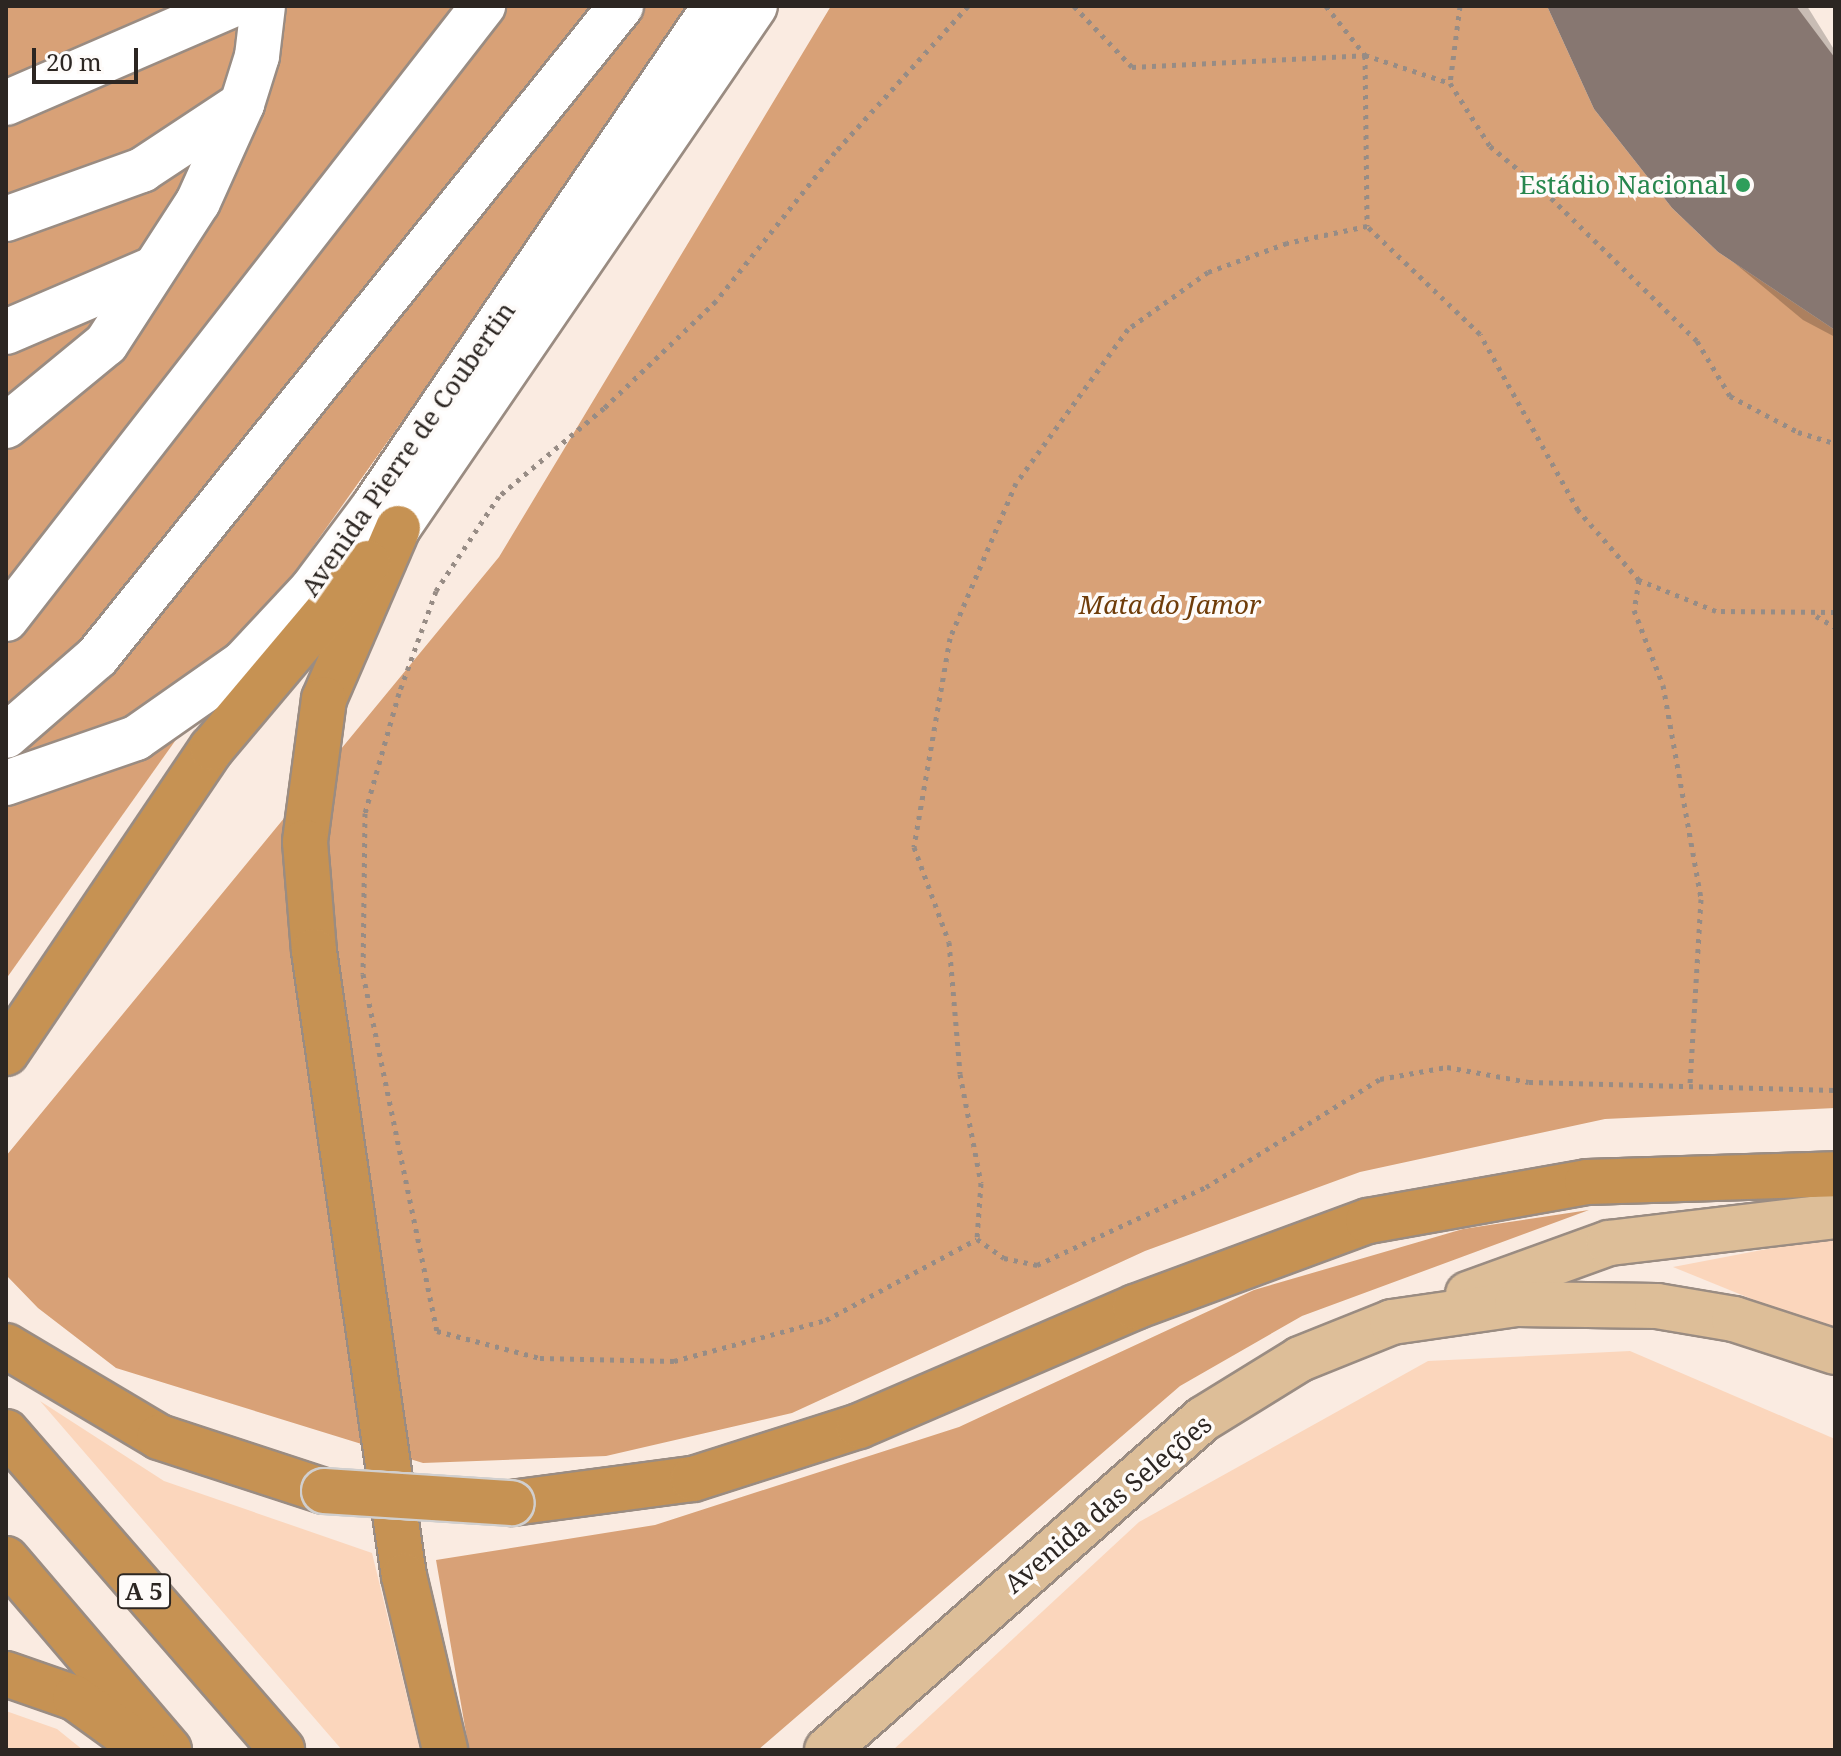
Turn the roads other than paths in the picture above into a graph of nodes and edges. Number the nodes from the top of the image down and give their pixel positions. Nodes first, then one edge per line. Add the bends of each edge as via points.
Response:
1 (230, 6) edge
2 (263, 6) edge
3 (483, 6) edge
4 (621, 6) edge
5 (715, 6) edge
6 (755, 6) edge
7 (6, 103) edge
8 (242, 104) junction
9 (6, 219) edge
10 (151, 270) junction
11 (6, 332) edge
12 (6, 426) edge
13 (398, 528) junction
14 (6, 619) edge
15 (6, 736) edge
16 (6, 783) edge
17 (6, 1053) edge
18 (1835, 1174) edge
19 (1835, 1216) edge
20 (1392, 1322) junction
21 (6, 1346) edge
22 (1824, 1351) edge
23 (6, 1432) edge
24 (6, 1559) edge
25 (6, 1674) edge
26 (147, 1750) edge
27 (169, 1750) edge
28 (282, 1750) edge
29 (445, 1750) edge
30 (827, 1750) edge

1 - 7 street
2 - 8 street via 257,56
3 - 14 street
4 - 15 street via 97,657
5 - 16 street, Avenida Pierre de Coubertin via 312,589 243,663 136,738
6 - 13 street, Avenida Pierre de Coubertin
8 - 9 street via 142,170
8 - 10 street via 198,202
10 - 11 street
10 - 12 street via 106,344
13 - 17 highway via 212,748
13 - 29 highway via 324,699 305,842 314,951 404,1576
18 - 21 highway, bridge via 1587,1182 1368,1221 1135,1307 844,1431 693,1479 512,1503 324,1491 159,1437
19 - 20 main road via 1609,1243
20 - 22 main road, Avenida das Seleções via 1517,1304 1657,1306 1734,1319
20 - 30 main road, Avenida das Seleções via 1300,1359 1203,1419
23 - 28 highway, A 5
24 - 27 highway
25 - 26 highway via 75,1698

